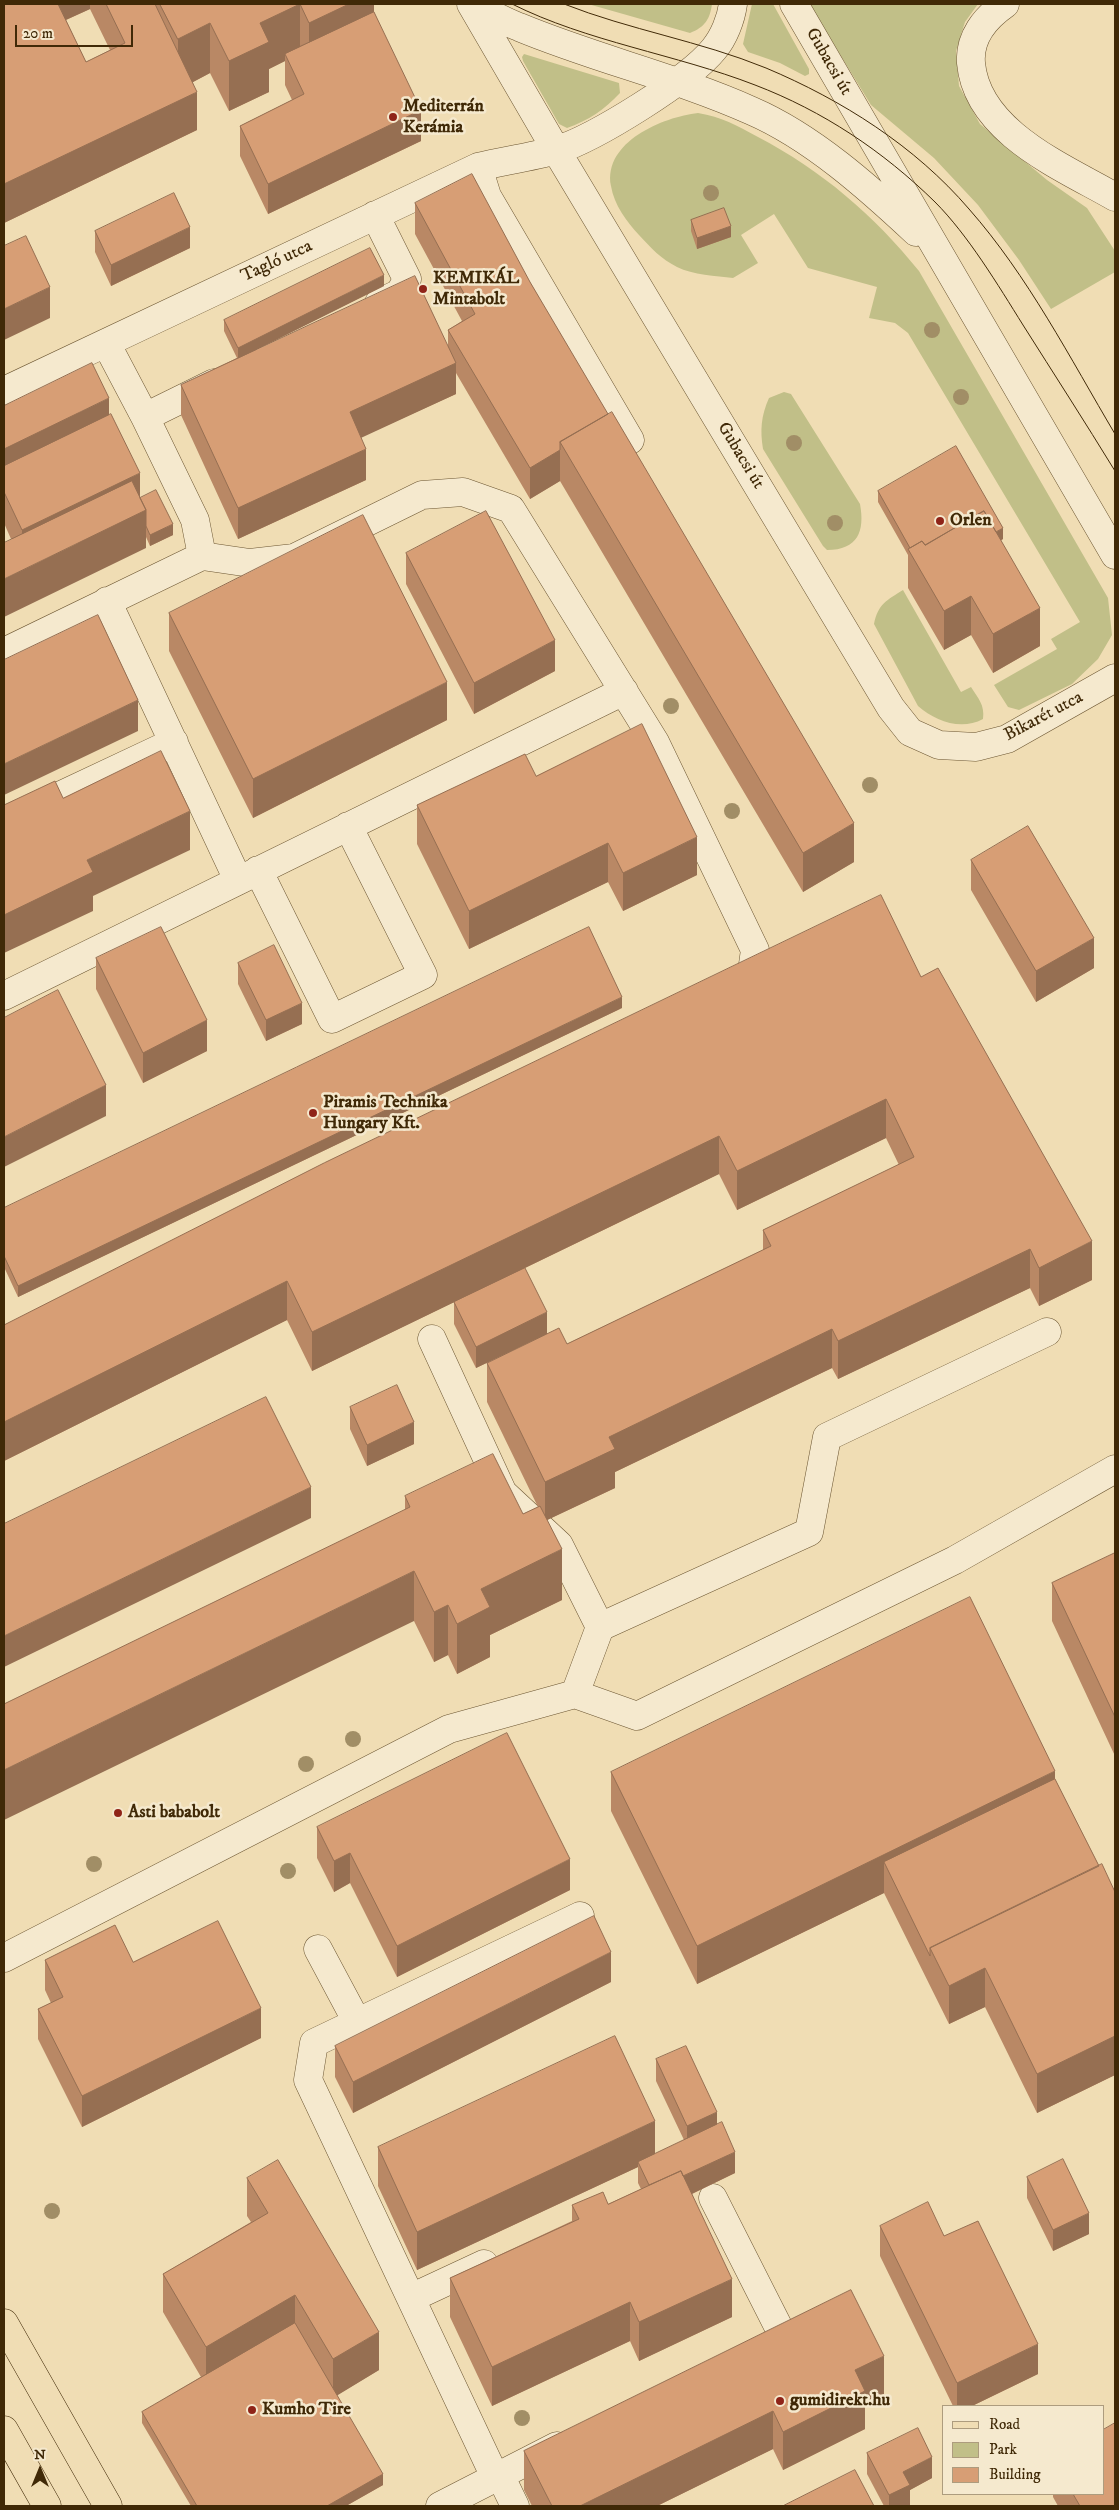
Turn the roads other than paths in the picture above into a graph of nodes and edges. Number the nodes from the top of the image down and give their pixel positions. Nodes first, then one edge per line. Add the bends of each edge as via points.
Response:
1 (471, 4) edge
2 (734, 4) edge
3 (794, 4) edge
4 (1005, 4) edge
5 (678, 81) junction
6 (556, 150) junction
7 (478, 167) junction
8 (1115, 197) edge
9 (375, 215) junction
10 (936, 250) junction
11 (356, 314) edge
12 (106, 342) junction
13 (241, 370) edge
14 (4, 391) edge
15 (145, 417) junction
16 (630, 440) edge
17 (1115, 555) edge
18 (202, 556) junction
19 (107, 602) junction
20 (4, 652) edge
21 (1115, 678) edge
22 (624, 691) junction
23 (174, 742) junction
24 (939, 745) joint
25 (4, 822) edge
26 (348, 826) junction
27 (248, 875) junction
28 (4, 996) edge
29 (715, 996) edge
30 (1047, 1332) dead end
31 (432, 1339) dead end
32 (1115, 1469) edge
33 (494, 1473) junction
34 (468, 1487) edge
35 (600, 1627) junction
36 (575, 1694) junction
37 (580, 1916) dead end
38 (318, 1949) dead end
39 (4, 1958) edge
40 (357, 2022) junction
41 (713, 2198) dead end
42 (509, 2253) edge
43 (410, 2298) junction
44 (4, 2323) edge
45 (756, 2348) edge
46 (4, 2430) edge
47 (580, 2435) edge
48 (498, 2476) junction
49 (47, 2506) edge
50 (108, 2506) edge
51 (440, 2506) edge
52 (516, 2506) edge

1 - 5 street, Gubacsi út via 517,27
1 - 6 street, Gubacsi út
2 - 5 street via 725,31 714,50
3 - 10 street, Gubacsi út
4 - 8 street via 979,30 971,53 972,76 983,101 1007,130 1028,146
5 - 6 street via 577,142
5 - 10 street, Gubacsi út via 754,111 817,148 879,197
6 - 7 street, Tagló utca
6 - 24 street, Gubacsi út via 891,708 910,732
7 - 9 street, Tagló utca
7 - 16 street via 487,196
9 - 11 street via 406,279 400,293
9 - 12 street, Tagló utca
10 - 17 street, Gubacsi út
12 - 14 street, Tagló utca
12 - 15 street
13 - 15 street
15 - 18 street via 195,520
18 - 19 street
18 - 22 street via 250,564 294,558 422,495 463,492 510,509
19 - 20 street
19 - 23 street
21 - 24 street, Bikarét utca via 1008,739 976,747
22 - 26 street
22 - 29 street via 655,742 754,950 751,979
23 - 25 street
23 - 27 street
26 - 27 street
26 - 27 street via 422,975 332,1019
27 - 28 street
30 - 35 street via 827,1437 809,1532
31 - 33 street
32 - 36 street via 956,1560 637,1716
33 - 34 street
33 - 35 street via 503,1494 558,1545
35 - 36 street
36 - 39 street via 449,1729
37 - 40 street
38 - 40 street
40 - 43 street via 314,2043 308,2080
41 - 45 street via 794,2328
42 - 43 street
43 - 48 street
44 - 50 main road
46 - 49 main road
47 - 48 street
48 - 51 street
48 - 52 street

